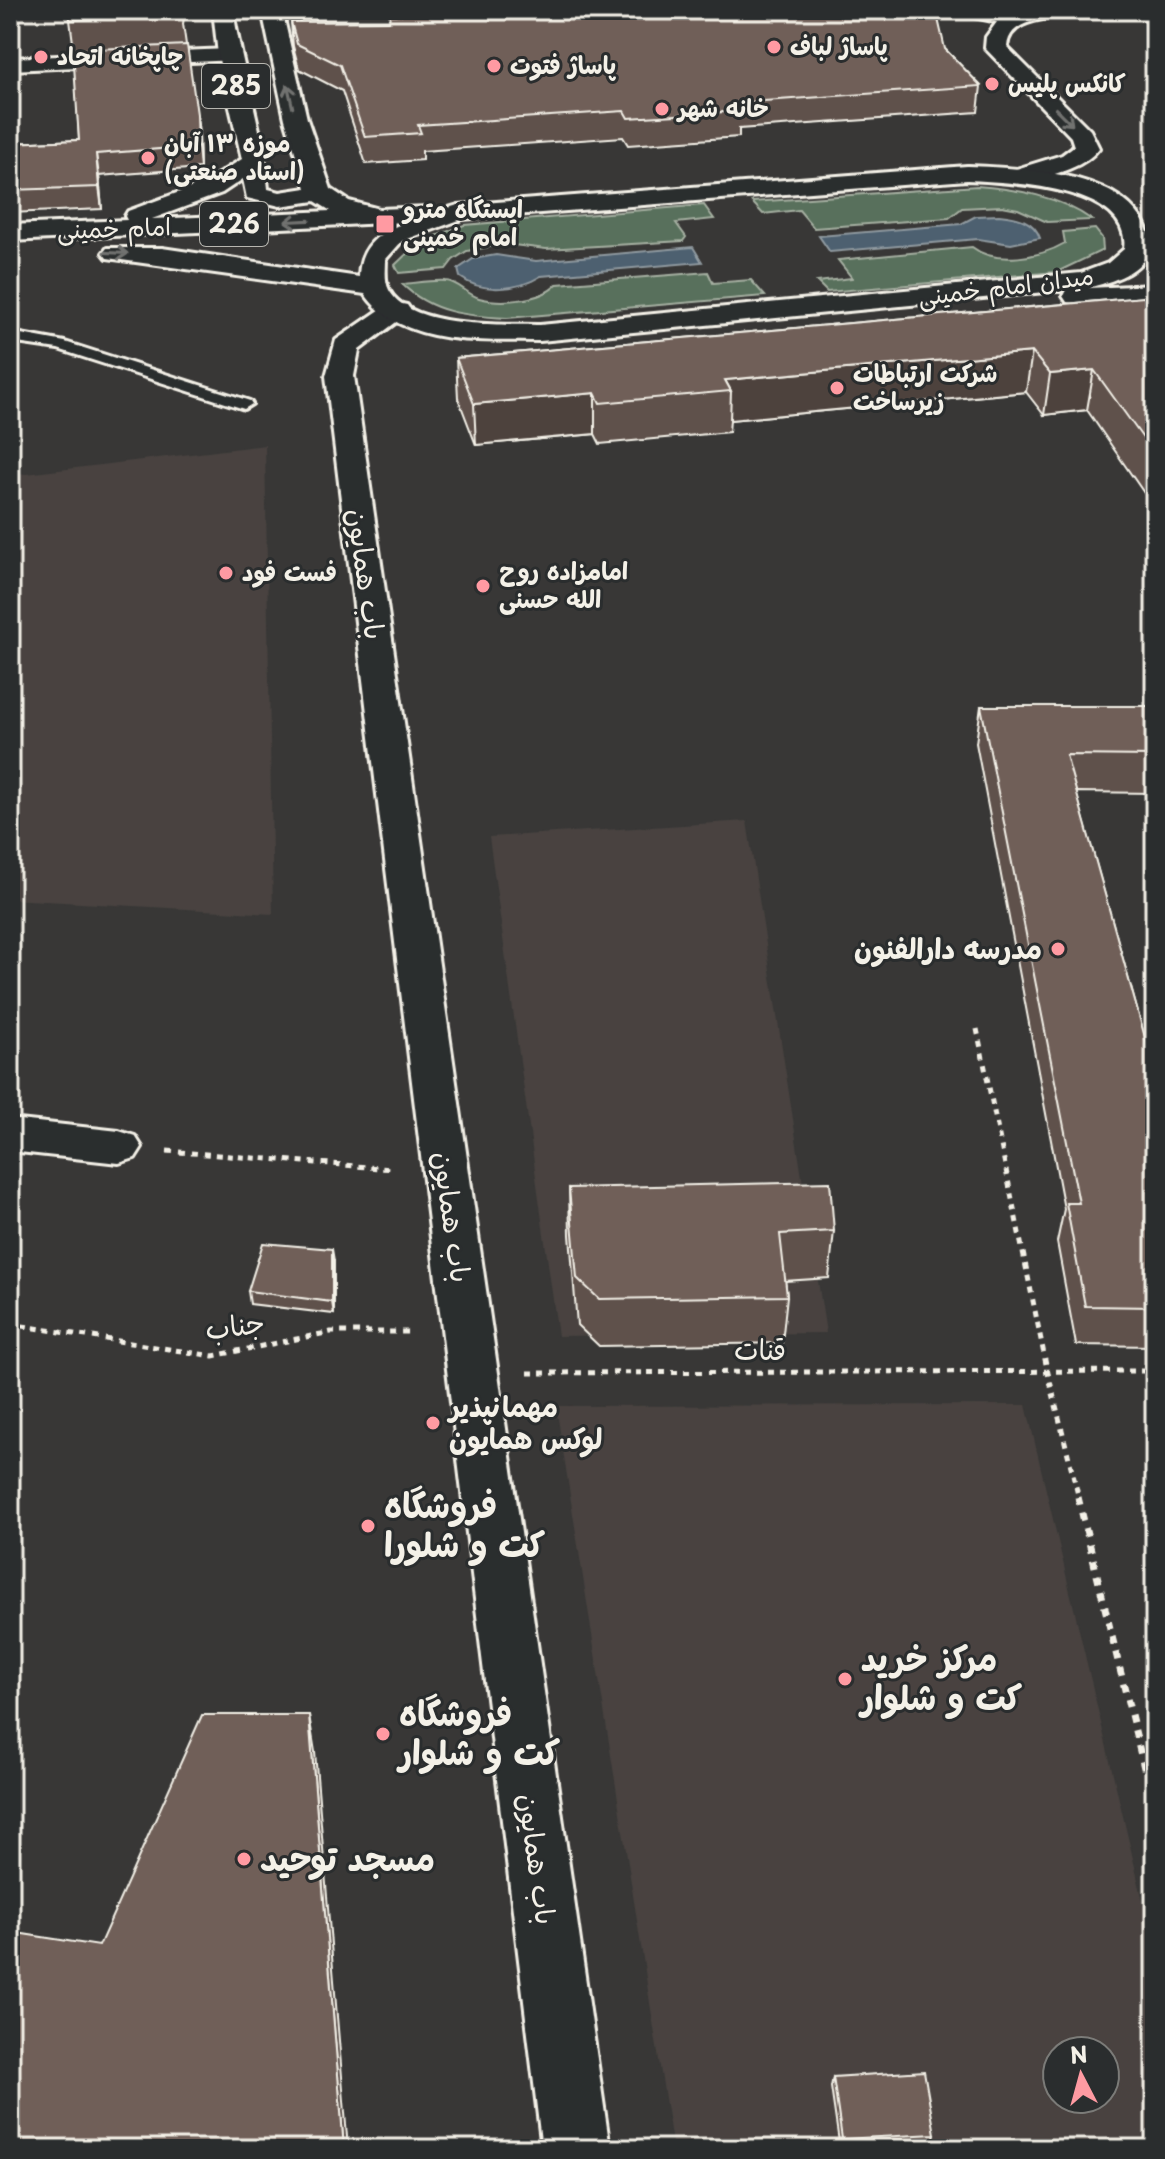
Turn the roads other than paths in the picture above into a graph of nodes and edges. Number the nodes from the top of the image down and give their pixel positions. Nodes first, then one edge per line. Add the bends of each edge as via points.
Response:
1 (223, 10) edge
2 (272, 10) edge
3 (968, 10) edge
4 (1062, 10) edge
5 (1035, 16) junction
6 (280, 53) junction
7 (229, 55) junction
8 (10, 64) edge
9 (254, 162) junction
10 (1022, 175) junction
11 (320, 193) junction
12 (1120, 207) junction
13 (458, 212) junction
14 (404, 215) junction
15 (1155, 224) edge
16 (86, 230) junction
17 (10, 233) edge
18 (10, 256) edge
19 (373, 287) junction
20 (978, 292) junction
21 (1155, 293) edge
22 (397, 311) junction
23 (10, 337) edge
24 (244, 404) dead end
25 (10, 1135) edge
26 (119, 1147) road end
27 (576, 2149) edge

1 - 7 main road, 285
2 - 6 main road, 285
3 - 5 main road
4 - 5 main road
5 -> 10 main road via 1000,28 996,48 1082,135 1087,148 1070,160
6 - 7 main road
11 -> 6 main road, 285
7 - 8 main road
7 - 9 main road, 285
9 - 11 main road via 256,193 266,198
9 - 16 main road via 213,188
10 - 12 main road
10 - 13 main road via 877,178
11 - 14 main road via 342,207
12 - 15 main road
12 - 20 main road, میدان امام خمینی via 1136,230 1139,246 1117,268 1082,281
13 - 14 main road, امام خمینی / 226
13 - 19 main road via 393,236 373,258
14 -> 16 main road, امام خمینی / 226
16 - 17 main road, امام خمینی / 226
18 -> 19 main road, 226 via 162,256
19 - 22 main road, میدان امام خمینی
20 - 21 main road
20 - 22 main road, میدان امام خمینی via 540,333 458,330 413,321
22 - 27 main road, باب همایون via 346,346 340,376
23 - 24 lane via 60,345
25 - 26 main road

